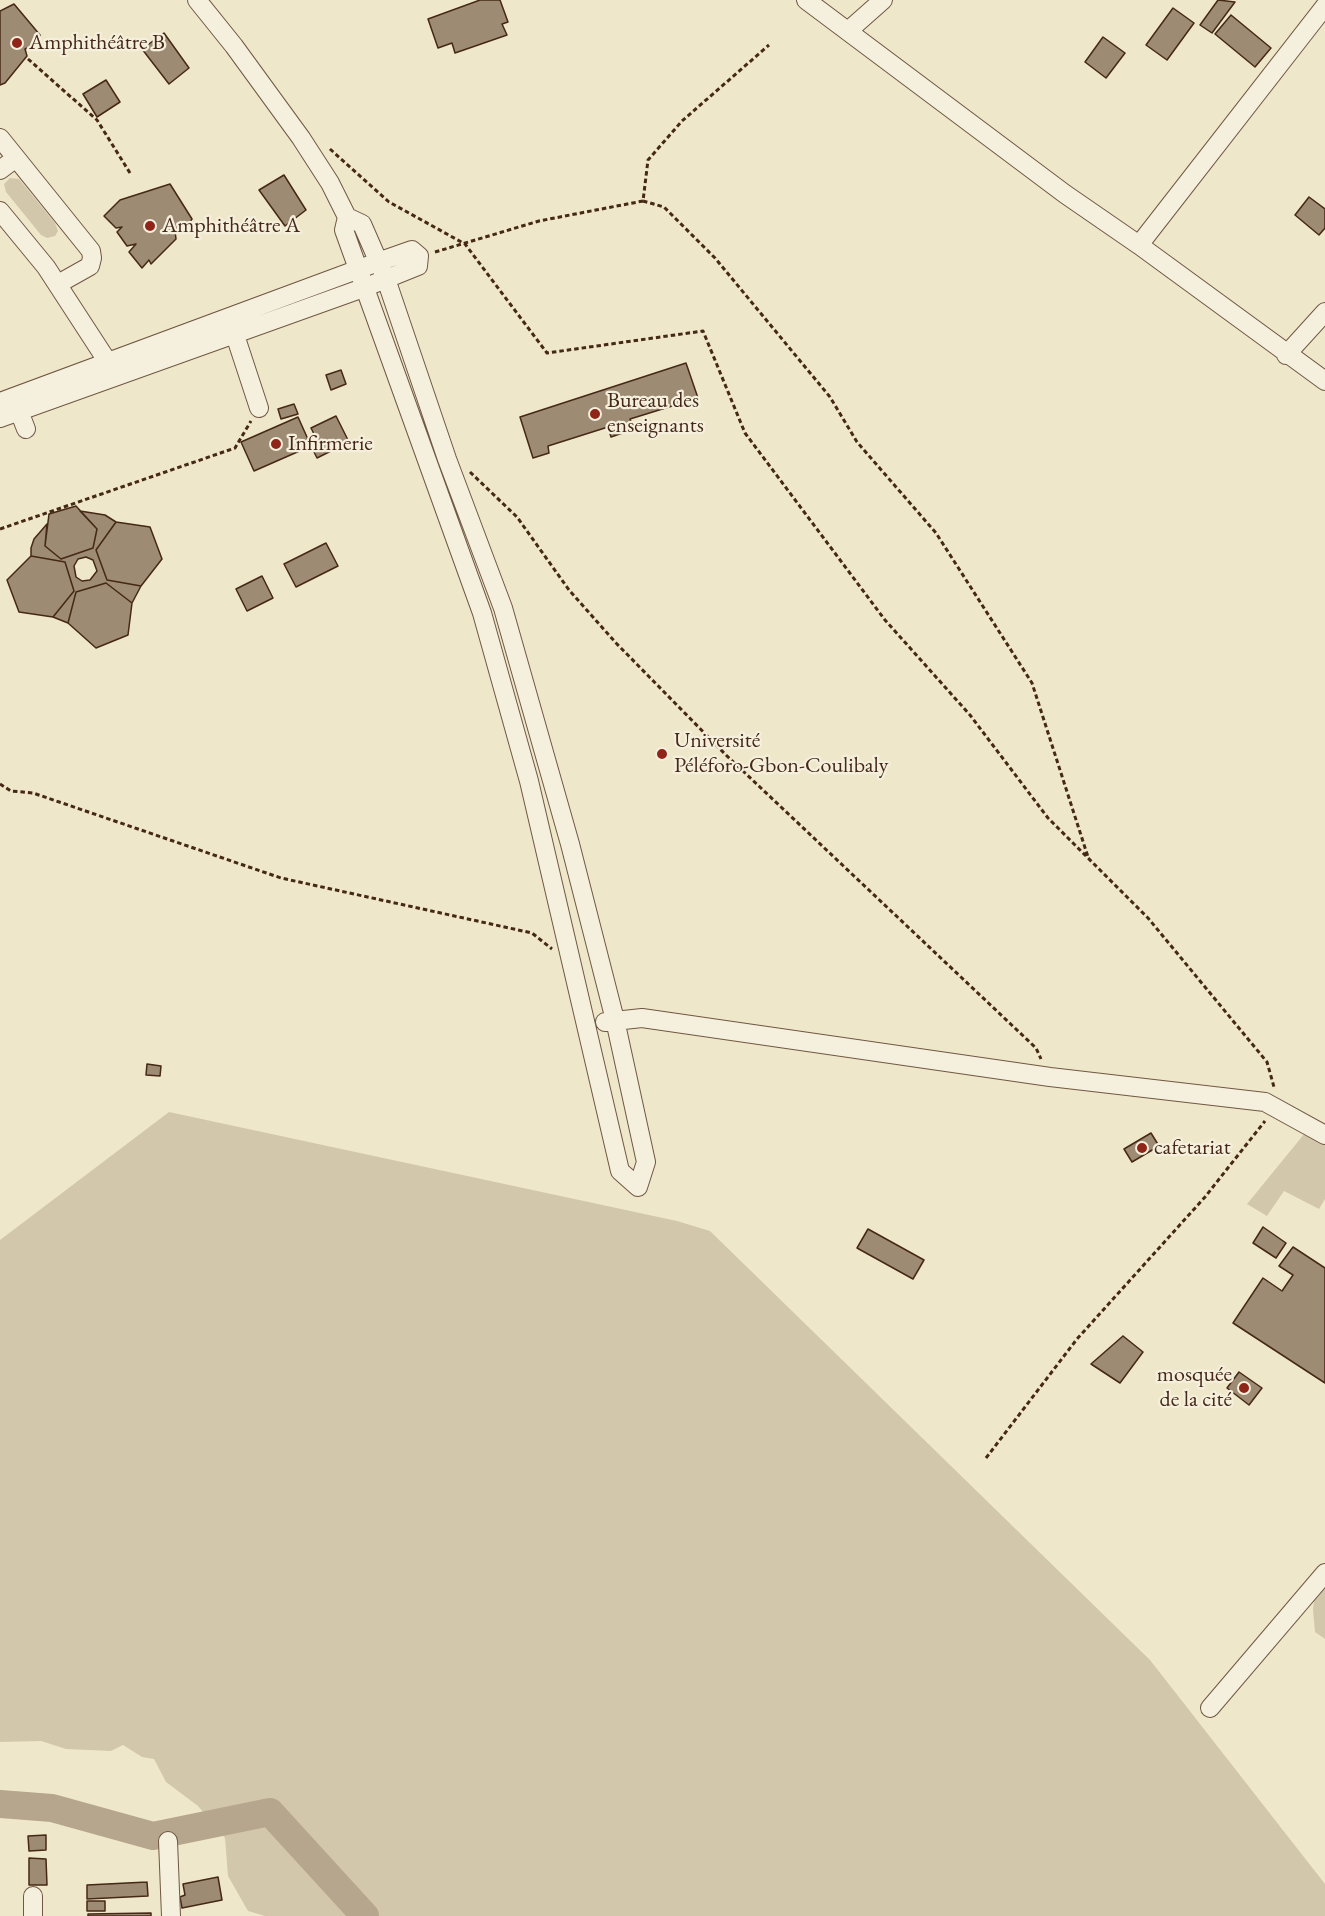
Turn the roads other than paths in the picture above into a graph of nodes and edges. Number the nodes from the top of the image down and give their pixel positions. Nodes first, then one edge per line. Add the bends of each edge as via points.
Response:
1 (197, 0) edge
2 (806, 0) edge
3 (883, 0) edge
4 (1325, 6) edge
5 (848, 31) junction
6 (0, 138) edge
7 (16, 158) junction
8 (0, 170) edge
9 (0, 211) edge
10 (347, 217) junction
11 (1139, 245) junction
12 (378, 262) junction
13 (359, 269) junction
14 (386, 279) junction
15 (58, 284) junction
16 (366, 287) junction
17 (1325, 312) edge
18 (235, 335) junction
19 (1286, 355) junction
20 (113, 369) junction
21 (1325, 381) edge
22 (0, 402) edge
23 (259, 408) road end
24 (19, 411) junction
25 (0, 418) edge
26 (26, 429) dead end
27 (503, 608) junction
28 (482, 614) junction
29 (615, 1020) junction
30 (588, 1025) junction
31 (1325, 1135) edge
32 (1325, 1573) edge
33 (1210, 1708) dead end
34 (168, 1841) dead end
35 (33, 1896) dead end
36 (33, 1916) edge
37 (171, 1916) edge

1 - 10 street via 301,138
2 - 5 street
3 - 5 street
4 - 11 street
5 - 11 street
6 - 7 street
7 - 8 street
7 - 15 street via 91,250 90,266
9 - 15 street
10 - 12 street via 362,224
10 - 13 street via 344,230
11 - 19 street
12 - 13 street
12 - 14 street
12 - 14 street via 412,250 419,256 418,266
13 - 16 street
13 - 20 street
14 - 16 street
14 - 27 street
15 - 20 street
16 - 18 street
16 - 28 street
17 - 19 street
18 - 20 street
18 - 23 street
19 - 21 street
20 - 22 street
20 - 24 street
24 - 25 street
24 - 26 street
27 - 28 street
27 - 29 street
28 - 30 street via 529,781
29 - 30 street
29 - 30 street via 646,1162 638,1187 620,1171
29 - 31 street via 642,1018 1050,1077 1265,1102
32 - 33 street
34 - 37 street
35 - 36 street

